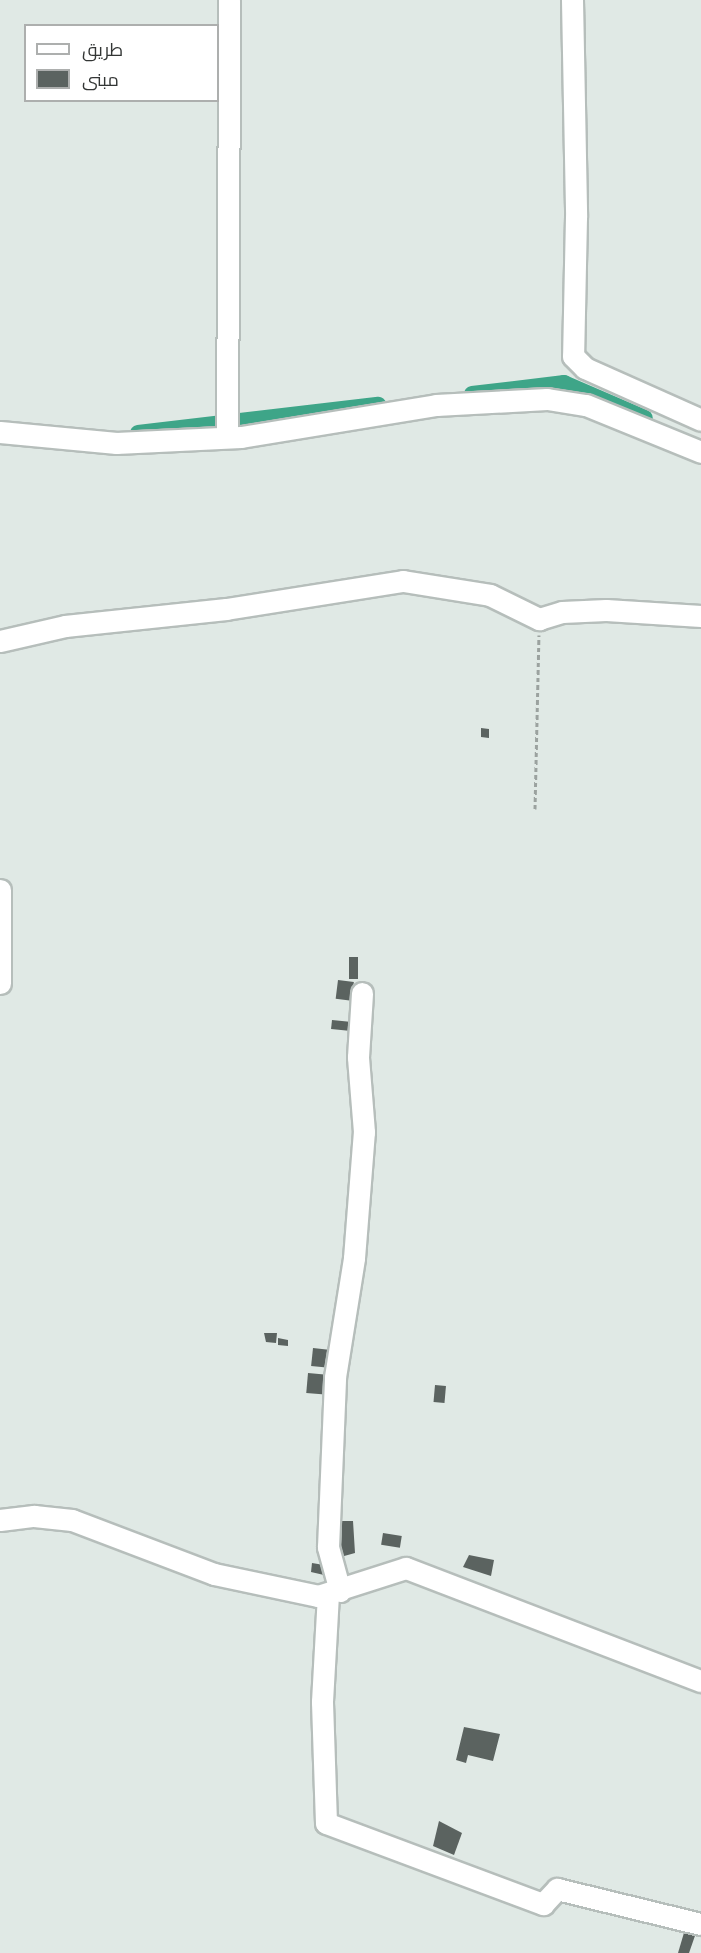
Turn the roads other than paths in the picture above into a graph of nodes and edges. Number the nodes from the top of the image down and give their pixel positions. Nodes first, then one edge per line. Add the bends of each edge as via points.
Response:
1 (230, 0) edge
2 (572, 0) edge
3 (701, 420) edge
4 (0, 432) edge
5 (227, 437) junction
6 (701, 452) edge
7 (701, 616) edge
8 (0, 641) edge
9 (0, 890) edge
10 (0, 983) edge
11 (362, 993) dead end
12 (0, 1520) edge
13 (334, 1593) junction
14 (701, 1682) edge
15 (701, 1924) edge

1 - 5 street
2 - 3 street via 576,217 573,356 585,368
4 - 5 street via 116,442
5 - 6 street via 436,405 548,399 585,405
7 - 8 street via 606,610 562,612 539,619 490,595 403,581 226,609 65,626
9 - 10 street
11 - 13 street via 358,1057 364,1132 354,1257 335,1377 328,1547
12 - 13 street via 34,1516 72,1520 214,1574 318,1596
13 - 14 street via 406,1568
13 - 15 street via 322,1702 326,1823 543,1904 557,1890

